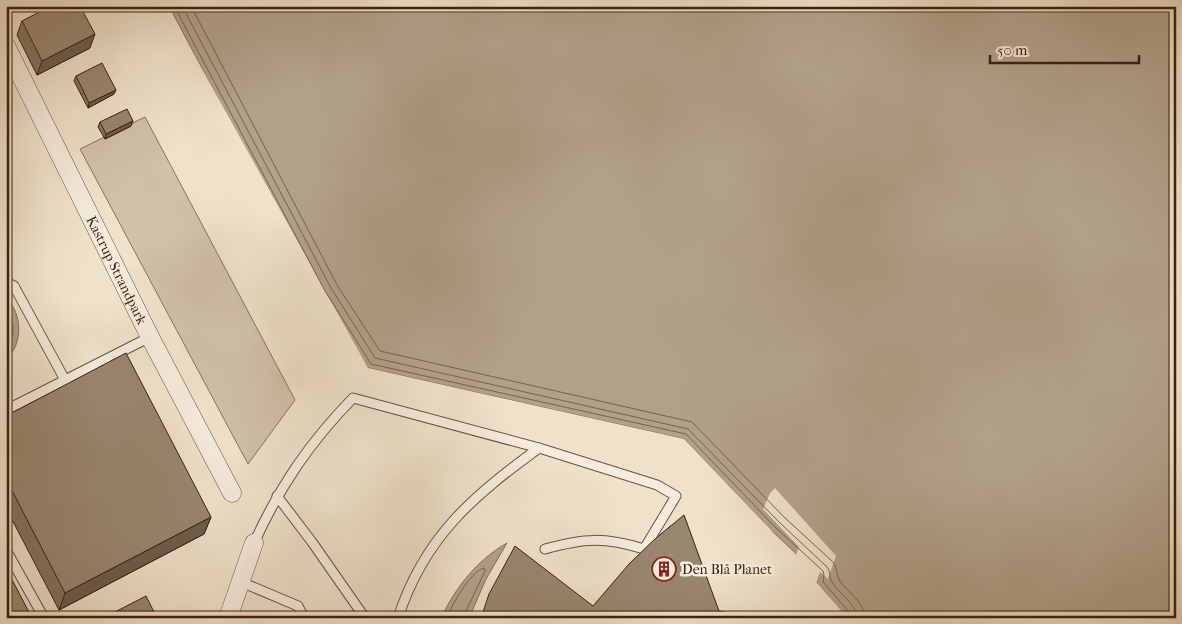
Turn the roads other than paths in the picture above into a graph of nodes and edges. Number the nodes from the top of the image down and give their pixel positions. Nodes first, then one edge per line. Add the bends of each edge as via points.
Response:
1 (6, 46) edge
2 (6, 282) edge
3 (150, 337) junction
4 (66, 380) junction
5 (6, 410) edge
6 (539, 448) junction
7 (232, 493) dead end
8 (277, 496) junction
9 (254, 543) joint
10 (545, 549) dead end
11 (6, 550) edge
12 (241, 582) junction
13 (44, 618) edge
14 (228, 618) edge
15 (304, 618) edge
16 (365, 618) edge
17 (398, 618) edge

1 - 3 street, Kastrup Strandpark
2 - 4 lane via 14,286
3 - 4 lane
3 - 7 street, Kastrup Strandpark
4 - 5 lane
6 - 8 lane via 354,398 304,454
6 - 10 lane via 657,485 676,496 644,549 618,541 599,540 571,542
6 - 17 lane via 496,479 463,509 438,539 406,594
8 - 9 lane
8 - 16 lane
9 - 12 street
11 - 13 lane
12 - 14 street
12 - 15 lane via 298,606

